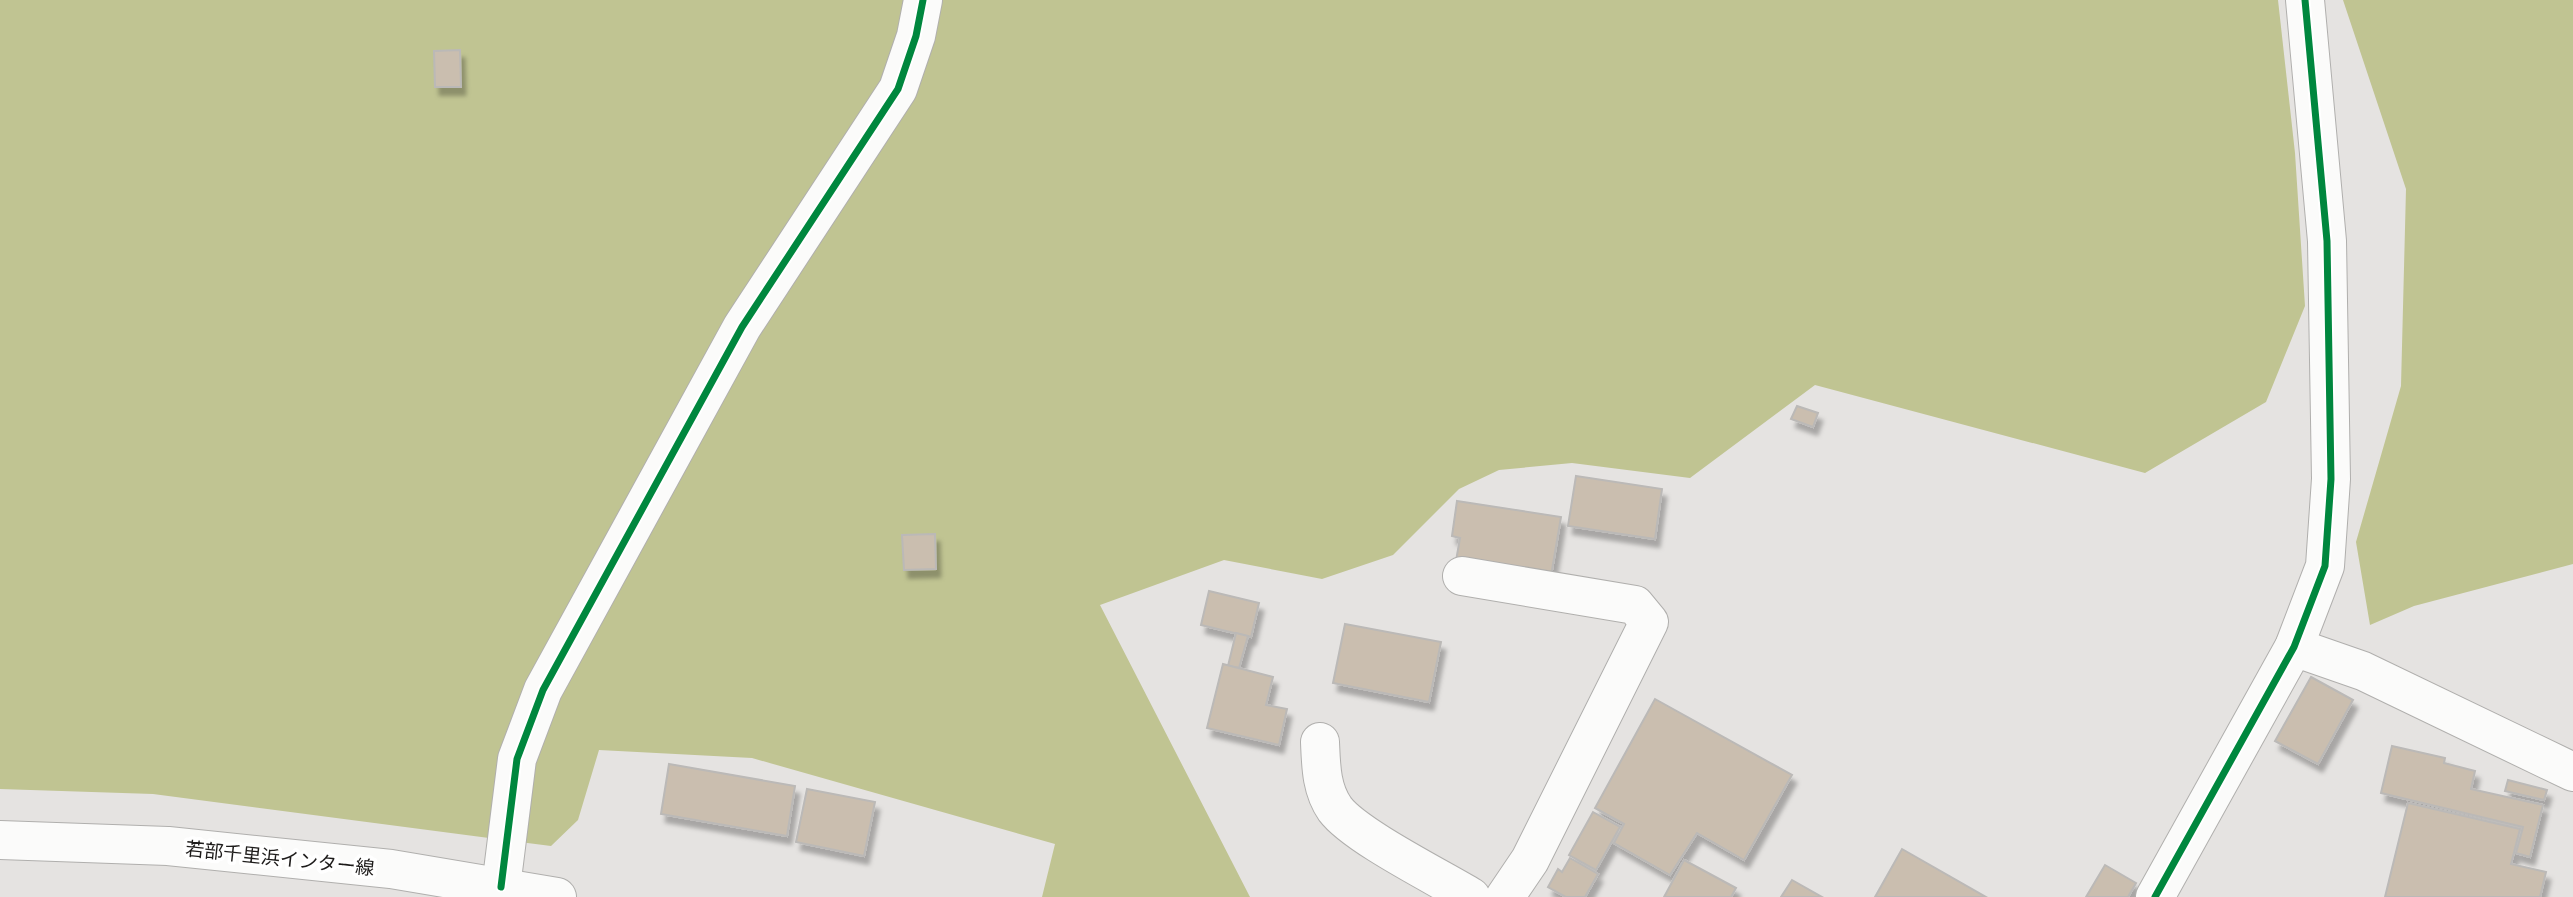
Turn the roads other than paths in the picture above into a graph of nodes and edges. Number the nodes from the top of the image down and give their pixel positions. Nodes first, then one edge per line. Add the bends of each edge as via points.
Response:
1 (923, 0) edge
2 (2305, 0) edge
3 (1462, 576) dead end
4 (2294, 647) junction
5 (1320, 742) dead end
6 (2573, 772) edge
7 (0, 840) edge
8 (501, 887) junction
9 (557, 897) edge
10 (1471, 897) edge
11 (1505, 897) edge
12 (2155, 897) edge

1 - 8 street via 898,89 743,327 543,690 516,759
2 - 4 street via 2327,241 2331,479 2325,566
3 - 11 street via 1635,605 1650,622 1530,860
4 - 6 street via 2363,671
4 - 12 street
5 - 10 street via 1322,780 1335,809 1357,829
7 - 8 street, 若部千里浜インター線 via 181,848 391,869
8 - 9 street, 若部千里浜インター線

